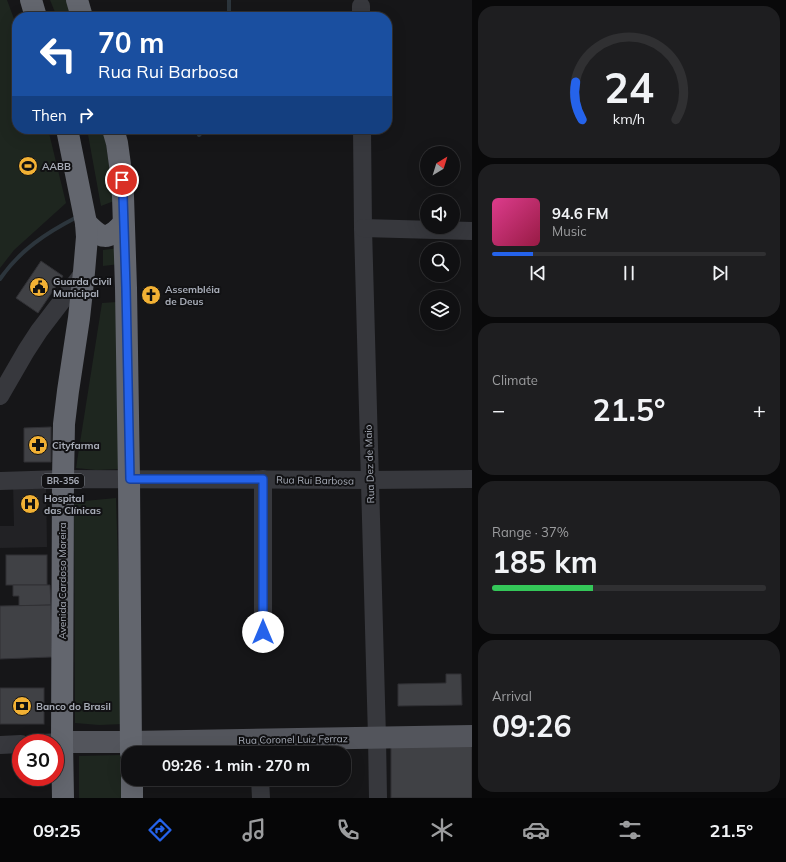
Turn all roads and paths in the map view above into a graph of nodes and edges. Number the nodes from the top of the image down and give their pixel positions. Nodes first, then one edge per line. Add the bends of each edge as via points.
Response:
1 (31, 0) edge
2 (77, 0) edge
3 (35, 12) edge
4 (81, 12) edge
5 (69, 134) edge
6 (114, 134) edge
7 (362, 134) edge
8 (85, 216) junction
9 (123, 224) junction
10 (363, 228) junction
11 (472, 231) edge
12 (84, 272) junction
13 (0, 396) edge
14 (63, 479) junction
15 (130, 479) junction
16 (263, 479) junction
17 (472, 479) edge
18 (370, 480) junction
19 (0, 481) edge
20 (263, 632) dead end
21 (52, 734) edge
22 (472, 736) edge
23 (377, 737) junction
24 (64, 743) edge
25 (12, 744) edge
26 (0, 745) edge
27 (121, 746) edge
28 (130, 746) edge
29 (259, 746) edge
30 (61, 786) edge
31 (132, 786) edge
32 (260, 786) edge
33 (63, 798) edge
34 (132, 798) edge
35 (261, 798) edge
36 (378, 798) edge

1 - 3 highway
2 - 4 highway
5 - 8 highway, BR-356
6 - 9 highway via 120,164
7 - 10 street, Rua Dez de Maio
8 - 9 highway via 100,235 110,235
8 - 12 highway, Avenida Cardoso Moreira / BR-356 via 87,237
9 - 15 highway
10 - 11 street
10 - 18 street, Rua Dez de Maio
12 - 13 street via 26,351
12 - 14 highway, Avenida Cardoso Moreira / BR-356 via 65,418
14 - 15 street, Rua Rui Barbosa
14 - 19 street, Rua Rui Barbosa
14 - 21 highway, Avenida Cardoso Moreira / BR-356
15 - 16 street, Rua Rui Barbosa
15 - 28 highway
16 - 18 street, Rua Rui Barbosa
16 - 20 street
17 - 18 street, Rua Rui Barbosa
18 - 23 street, Rua Dez de Maio
22 - 23 main road, Rua Coronel Luiz Ferraz
23 - 29 main road, Rua Coronel Luiz Ferraz
23 - 36 street, Rua Dez de Maio
24 - 27 main road, Rua Coronel Luiz Ferraz
25 - 26 street
30 - 33 highway, Avenida Cardoso Moreira / BR-356
31 - 34 highway
32 - 35 street

